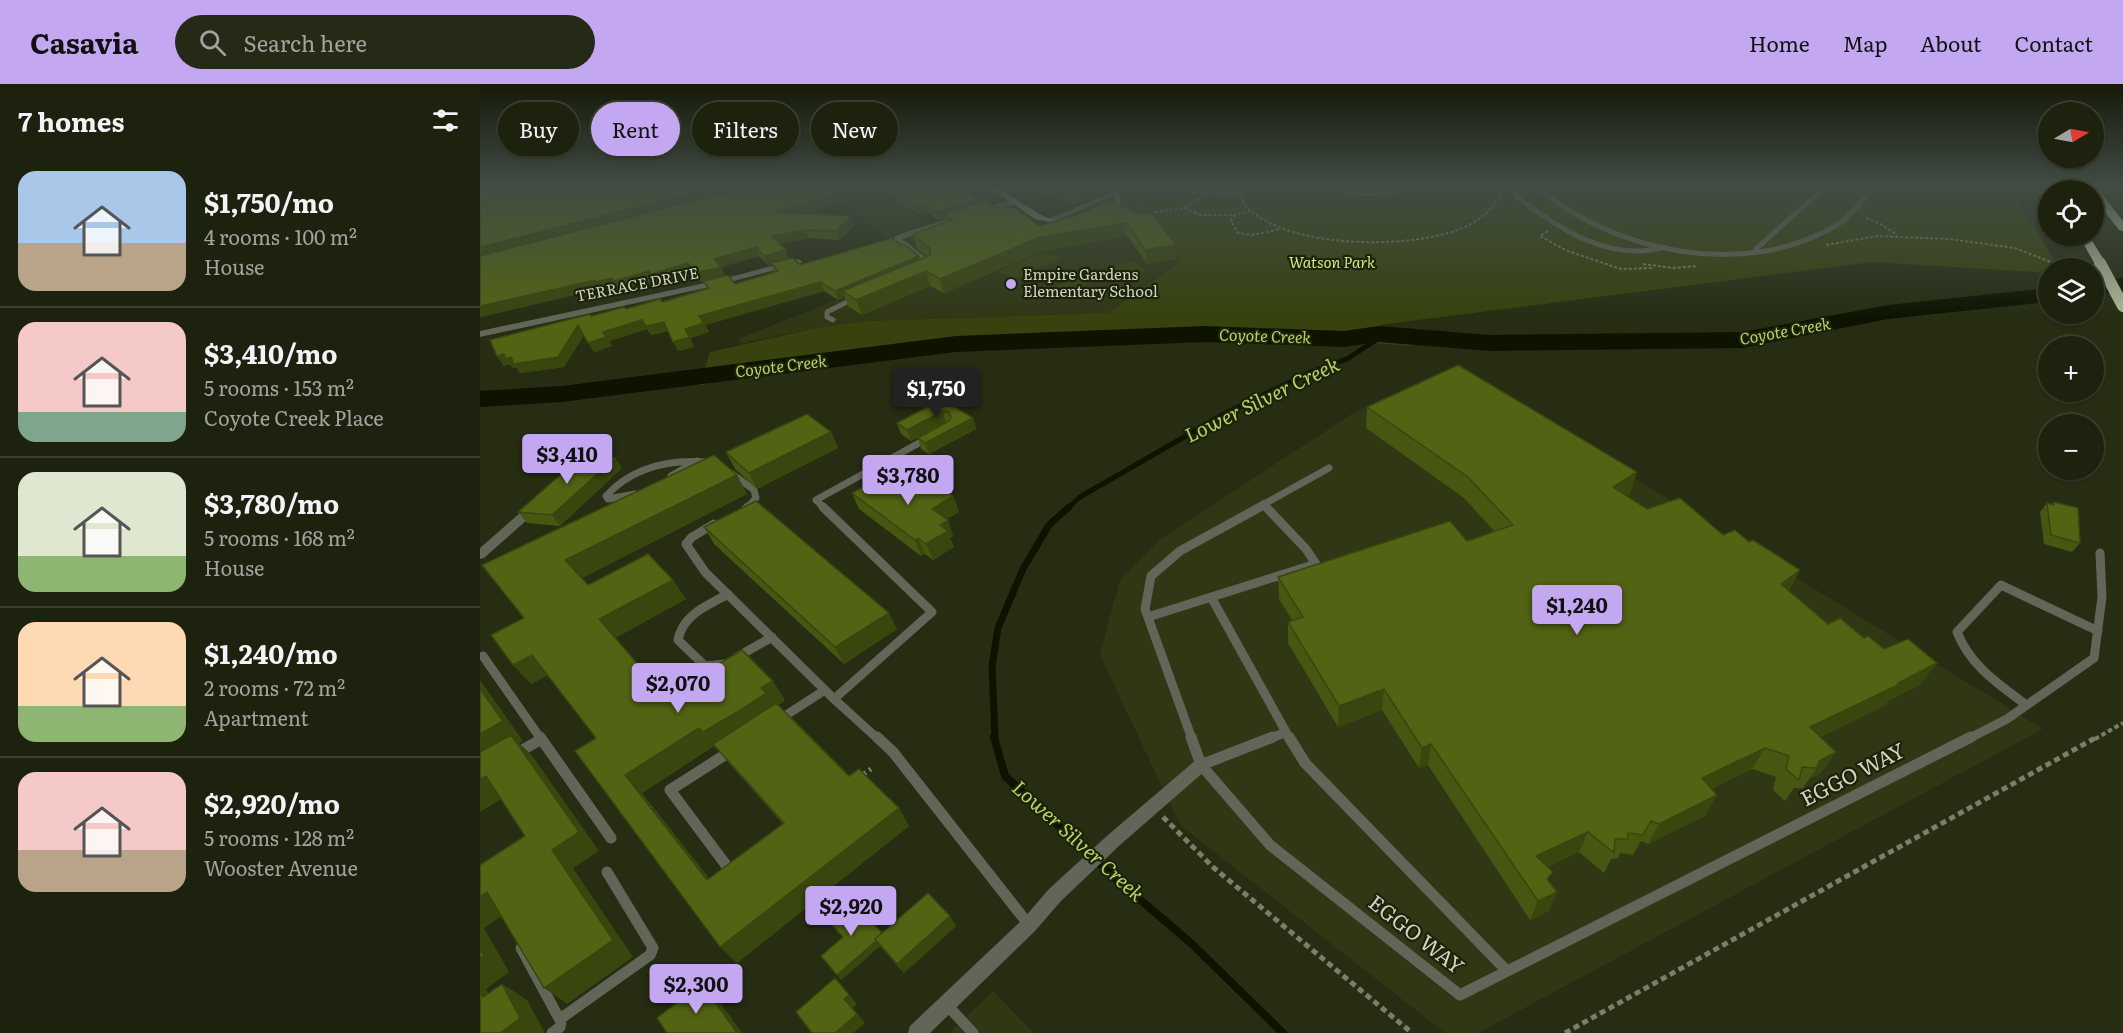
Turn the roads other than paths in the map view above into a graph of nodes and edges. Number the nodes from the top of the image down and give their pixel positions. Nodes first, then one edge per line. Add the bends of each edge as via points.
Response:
1 (922, 230) edge
2 (1568, 230) edge
3 (1610, 230) edge
4 (1777, 230) edge
5 (1824, 230) edge
6 (2090, 246) edge
7 (1665, 247) junction
8 (1753, 252) junction
9 (798, 261) edge
10 (920, 270) edge
11 (865, 294) edge
12 (2123, 306) edge
13 (832, 320) dead end
14 (480, 334) edge
15 (939, 432) edge
16 (697, 461) junction
17 (1329, 468) dead end
18 (668, 478) edge
19 (640, 492) edge
20 (546, 496) edge
21 (1263, 504) junction
22 (740, 512) edge
23 (724, 519) edge
24 (2100, 553) dead end
25 (480, 555) edge
26 (728, 594) junction
27 (1211, 597) junction
28 (1148, 617) junction
29 (2098, 631) junction
30 (771, 637) junction
31 (483, 656) dead end
32 (825, 690) junction
33 (834, 699) junction
34 (2025, 704) junction
35 (767, 728) edge
36 (1286, 732) junction
37 (540, 740) junction
38 (738, 747) edge
39 (510, 757) edge
40 (1201, 765) junction
41 (611, 838) dead end
42 (726, 865) edge
43 (607, 872) dead end
44 (1029, 925) junction
45 (512, 932) edge
46 (1507, 971) junction
47 (947, 1005) junction
48 (560, 1019) junction
49 (552, 1033) edge
50 (917, 1033) edge
51 (973, 1033) edge

1 - 10 lane via 897,238 931,266
2 - 7 lane via 1631,253 1645,255
3 - 7 lane
4 - 8 lane
5 - 8 lane
6 - 12 highway, bridge
7 - 8 lane via 1706,254
9 - 14 street, TERRACE DRIVE via 720,283
11 - 13 lane via 826,312
15 - 33 lane via 816,500 932,612
16 - 18 lane
16 - 19 lane via 635,471 616,482 606,496 608,499
16 - 22 lane via 722,465 754,490 756,498
17 - 21 lane, EGGO WAY
20 - 25 street
21 - 27 lane via 1316,564
21 - 28 lane, EGGO WAY via 1180,550 1150,576 1145,609
23 - 26 lane via 686,544 705,572
24 - 29 lane, EGGO WAY via 2102,597
26 - 30 lane
26 - 30 lane via 685,619 678,629 678,640 705,666 722,666
27 - 28 lane
27 - 36 lane
28 - 40 lane, EGGO WAY
29 - 34 lane, EGGO WAY via 2094,658
29 - 34 lane via 2001,585 1957,632 1961,648 1980,669
30 - 32 lane
31 - 37 lane
32 - 33 lane
32 - 35 lane
33 - 44 lane via 893,752
34 - 46 lane, EGGO WAY via 2007,719
36 - 40 lane
36 - 46 lane via 1305,762
37 - 39 lane
37 - 41 lane
38 - 42 lane via 670,790
40 - 44 street via 1114,840
40 - 46 lane, EGGO WAY via 1270,845 1460,994
43 - 48 lane via 654,948 650,955
44 - 47 street
45 - 48 lane
47 - 50 street
47 - 51 lane
48 - 49 lane via 560,1027

